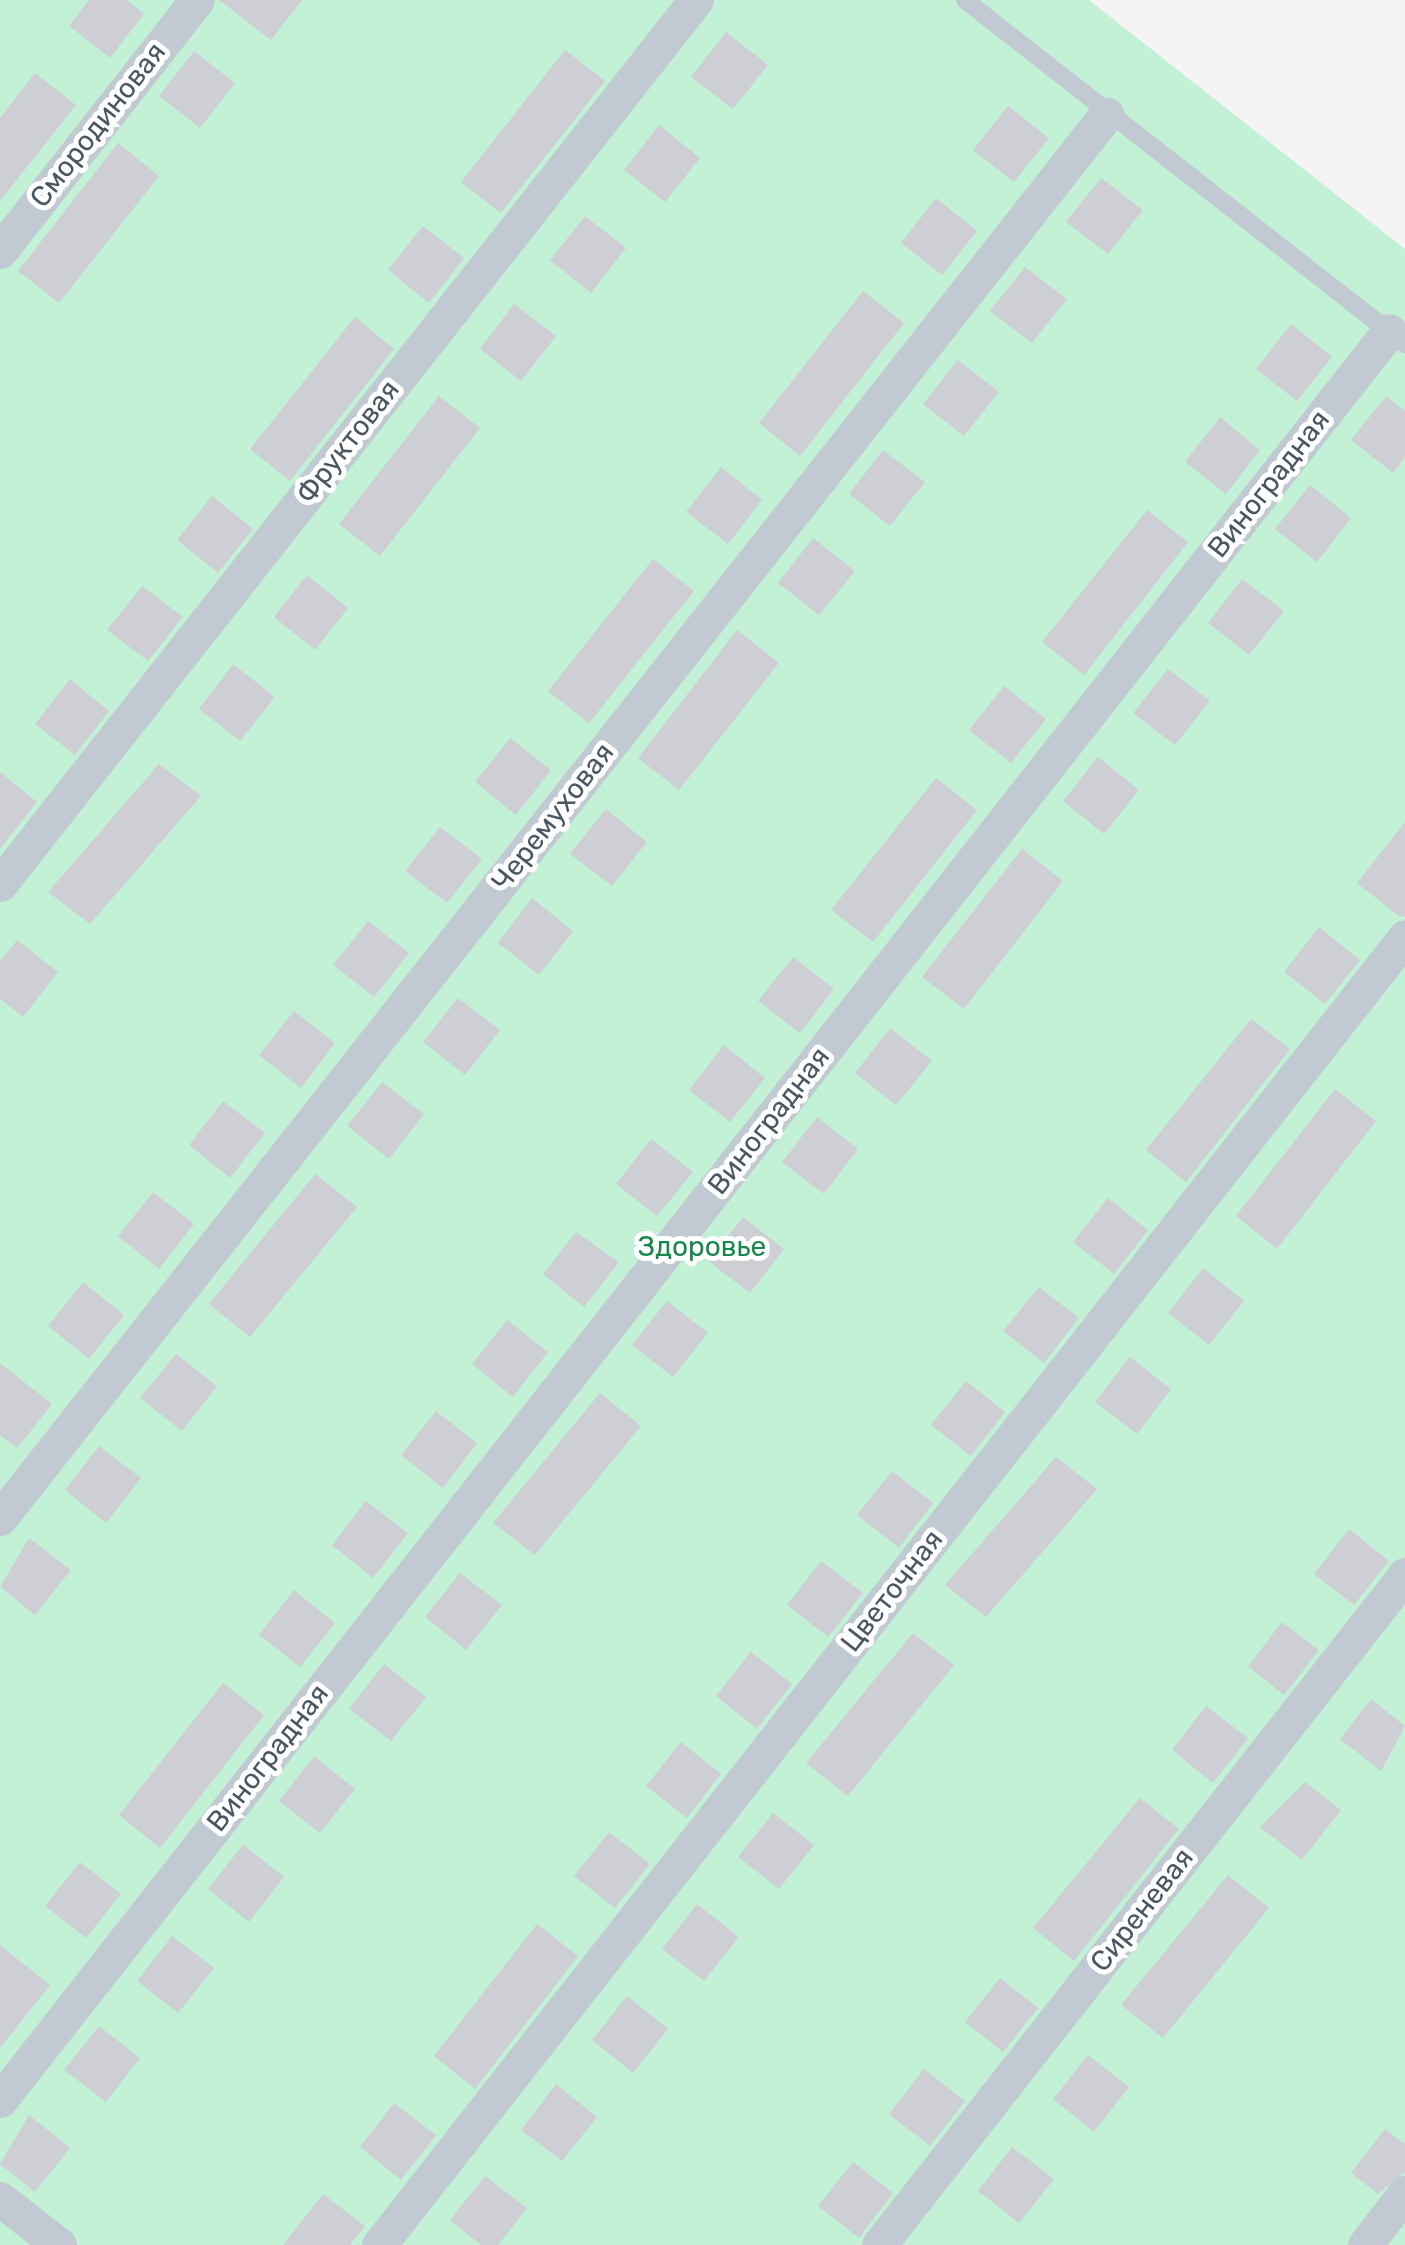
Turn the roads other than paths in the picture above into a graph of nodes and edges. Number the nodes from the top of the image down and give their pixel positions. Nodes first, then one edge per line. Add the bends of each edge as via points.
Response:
1 (197, 0) edge
2 (696, 0) edge
3 (965, 0) edge
4 (1106, 115) junction
5 (0, 251) edge
6 (1397, 338) edge
7 (0, 884) edge
8 (1405, 937) edge
9 (0, 1518) edge
10 (1405, 1575) edge
11 (0, 2100) edge
12 (1405, 2193) edge
13 (0, 2199) edge
14 (59, 2245) edge
15 (378, 2245) edge
16 (879, 2245) edge
17 (1364, 2245) edge

1 - 5 street, Смородиновая
2 - 7 street, Фруктовая
3 - 4 lane
4 - 6 lane
4 - 9 street, Черемуховая
6 - 11 street, Виноградная
8 - 15 street, Цветочная
10 - 16 street, Сиреневая
12 - 17 street
13 - 14 street

